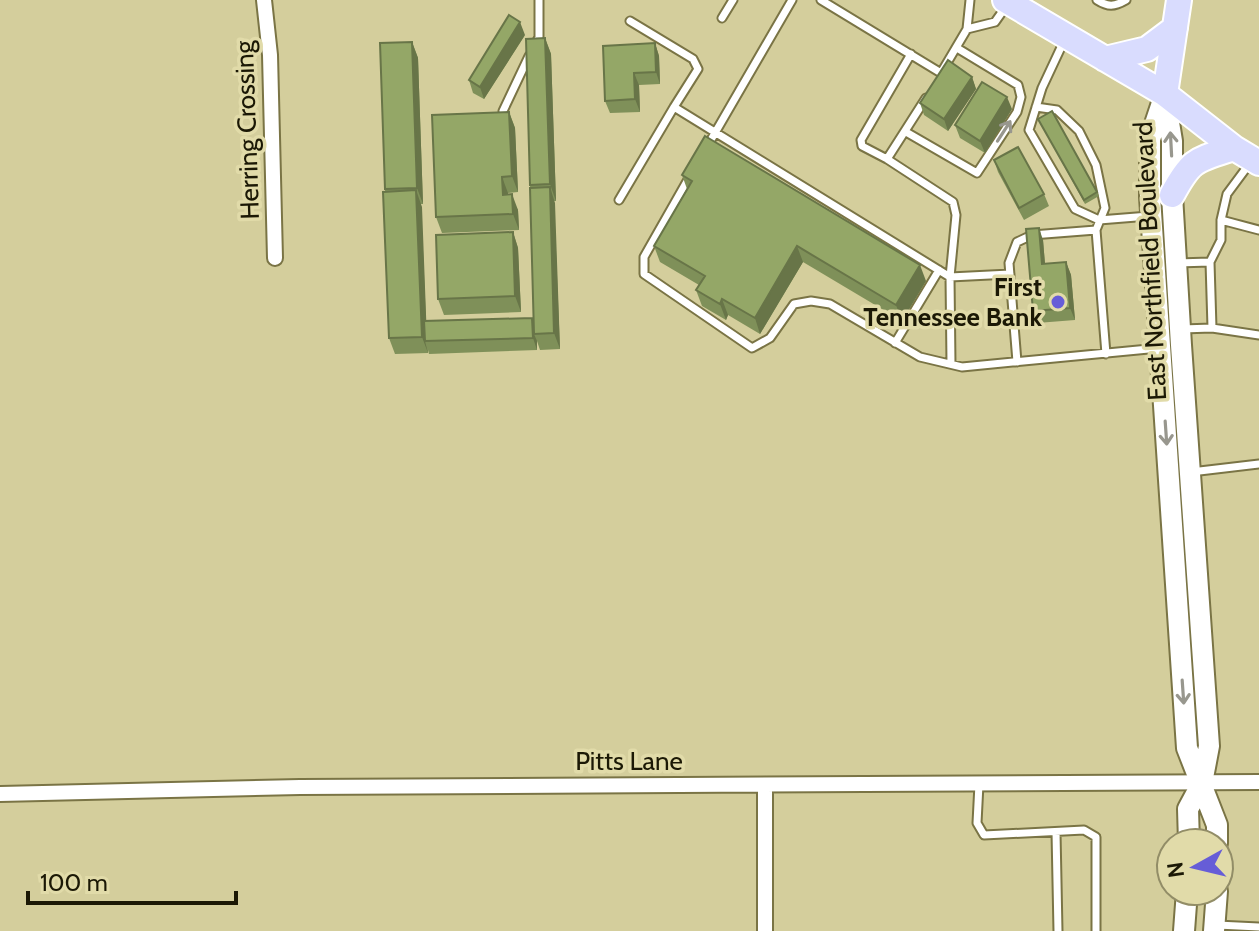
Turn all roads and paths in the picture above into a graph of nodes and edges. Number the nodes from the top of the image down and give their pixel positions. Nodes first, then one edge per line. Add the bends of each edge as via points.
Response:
1 (264, 0) edge
2 (539, 0) edge
3 (733, 0) edge
4 (792, 0) edge
5 (821, 0) edge
6 (970, 0) edge
7 (1097, 0) edge
8 (1126, 0) edge
9 (1179, 0) edge
10 (1008, 1) edge
11 (722, 18) dead end
12 (630, 21) dead end
13 (1175, 28) junction
14 (967, 29) junction
15 (1066, 37) junction
16 (957, 48) junction
17 (911, 54) junction
18 (1105, 59) junction
19 (941, 73) junction
20 (1165, 94) junction
21 (674, 107) junction
22 (1036, 107) junction
23 (503, 111) edge
24 (906, 132) junction
25 (714, 134) junction
26 (707, 147) edge
27 (1249, 157) edge
28 (887, 159) junction
29 (691, 174) edge
30 (1172, 195) junction
31 (619, 200) dead end
32 (1151, 215) junction
33 (1099, 220) junction
34 (1221, 220) junction
35 (1096, 230) junction
36 (1259, 230) edge
37 (275, 258) dead end
38 (1210, 262) junction
39 (1176, 264) junction
40 (939, 270) junction
41 (1010, 274) junction
42 (950, 277) junction
43 (1212, 328) junction
44 (1259, 335) edge
45 (1174, 340) junction
46 (895, 343) junction
47 (1106, 354) junction
48 (1017, 362) junction
49 (951, 364) junction
50 (1259, 464) edge
51 (1189, 472) junction
52 (1196, 564) junction
53 (1174, 566) junction
54 (1259, 782) edge
55 (1202, 783) junction
56 (979, 784) junction
57 (765, 785) junction
58 (0, 794) edge
59 (1189, 827) edge
60 (1217, 827) edge
61 (1056, 832) junction
62 (1186, 907) edge
63 (1216, 907) edge
64 (1259, 927) edge
65 (1214, 928) edge
66 (765, 931) edge
67 (1058, 931) edge
68 (1096, 931) edge
69 (1184, 931) edge

1 - 37 street, Herring Crossing
2 - 23 lane via 539,37
3 - 11 lane
4 - 25 lane
5 - 17 lane
6 - 14 lane
7 - 8 lane via 1107,6
9 - 13 main road
10 - 14 lane via 995,22
10 - 15 main road
12 - 21 lane via 693,59 698,69
13 - 18 main road via 1147,49
13 - 20 main road
14 - 16 lane
15 - 18 main road
15 - 22 lane
16 - 19 lane
24 -> 16 lane via 977,173 1017,112 1018,85
17 - 19 lane
17 - 28 lane via 861,140 862,146
18 - 20 main road
19 - 24 lane
20 - 27 main road
30 -> 20 main road, East Northfield Boulevard
20 - 32 main road, East Northfield Boulevard via 1150,139
21 - 25 lane
21 - 31 lane
22 - 33 lane via 1029,130 1075,209
22 - 33 lane via 1057,110 1079,131 1096,165 1105,208
24 - 28 lane
25 - 26 lane
25 - 40 lane
27 - 30 main road via 1210,156 1186,167
27 - 34 lane via 1227,194
28 - 42 lane via 953,202
29 - 46 lane via 644,257 644,274 752,348 770,338 794,304 811,301 830,304
30 - 39 main road, East Northfield Boulevard
32 - 33 lane
32 - 45 main road, East Northfield Boulevard
33 - 35 lane
34 - 36 lane
34 - 38 lane via 1221,240
35 - 41 lane via 1032,235 1017,242
35 - 47 lane
38 - 39 lane
38 - 43 lane
39 - 45 main road, East Northfield Boulevard
40 - 42 lane
40 - 46 lane
41 - 42 lane
41 - 48 lane
42 - 49 lane
43 - 44 lane
43 - 45 lane
45 - 47 lane
45 - 51 main road, East Northfield Boulevard
45 -> 53 main road, East Northfield Boulevard
46 - 49 lane via 920,357
47 - 48 lane
48 - 49 lane
50 - 51 lane
51 - 52 main road, East Northfield Boulevard
52 - 53 main road
52 - 55 main road, East Northfield Boulevard via 1209,746
53 -> 55 main road, East Northfield Boulevard via 1187,748
54 - 55 street, Pitts Lane
55 - 56 street, Pitts Lane
55 - 59 main road, East Northfield Boulevard via 1188,809
55 - 60 main road, East Northfield Boulevard
56 - 57 street, Pitts Lane
56 - 61 lane via 977,823 984,835
57 - 58 street, Pitts Lane
57 - 66 street
61 - 67 lane
61 - 68 lane via 1084,830 1096,837
62 - 69 main road
63 - 65 main road
64 - 65 lane

